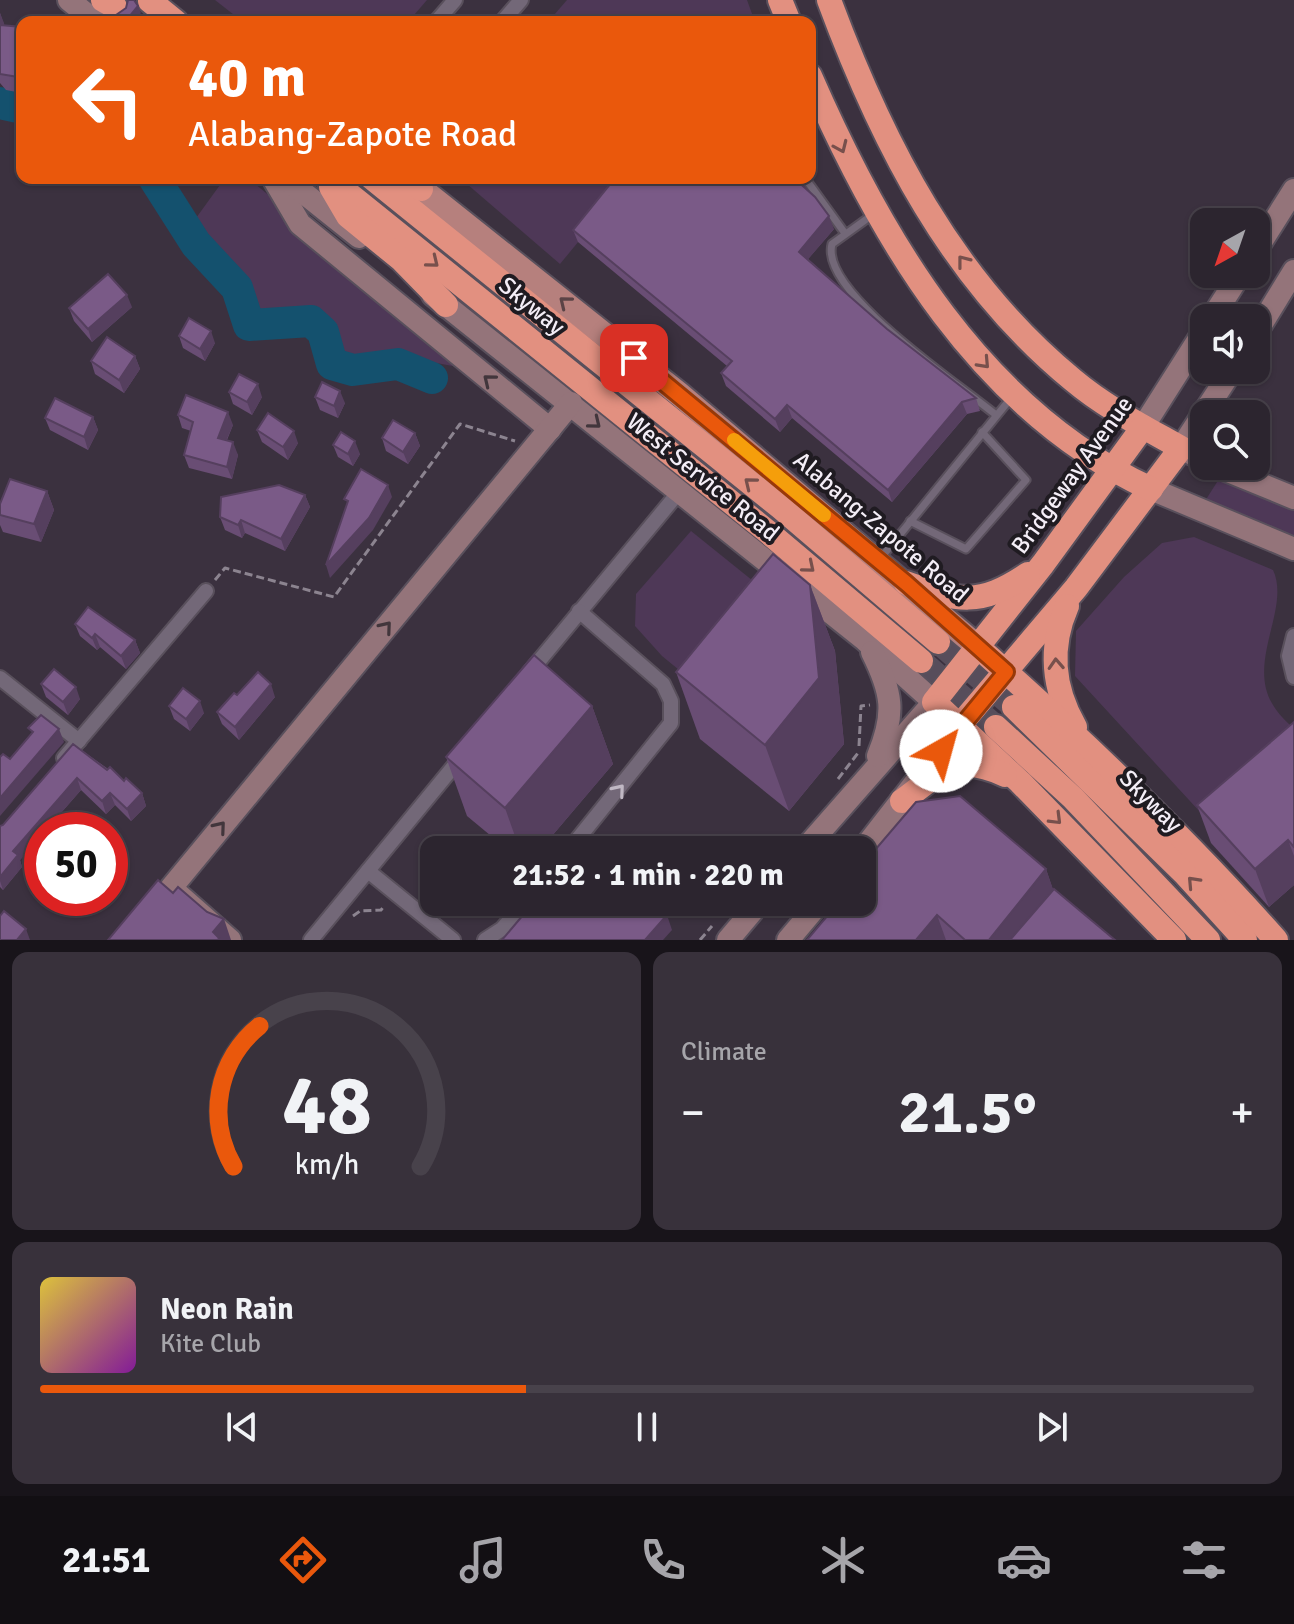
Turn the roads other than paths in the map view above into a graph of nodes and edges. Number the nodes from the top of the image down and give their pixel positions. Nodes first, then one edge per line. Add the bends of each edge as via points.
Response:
1 (69, 0) edge
2 (455, 0) edge
3 (521, 0) edge
4 (829, 0) edge
5 (150, 1) edge
6 (106, 7) edge
7 (169, 16) edge
8 (441, 16) edge
9 (507, 16) edge
10 (816, 90) edge
11 (277, 184) edge
12 (293, 184) edge
13 (330, 184) edge
14 (334, 184) edge
15 (379, 184) edge
16 (416, 184) edge
17 (809, 184) edge
18 (1294, 190) edge
19 (877, 212) junction
20 (1270, 228) edge
21 (844, 232) junction
22 (1294, 271) edge
23 (446, 305) junction
24 (1270, 310) edge
25 (1190, 353) edge
26 (1223, 384) edge
27 (1013, 394) junction
28 (571, 403) junction
29 (996, 415) junction
30 (1143, 427) junction
31 (550, 429) junction
32 (982, 432) junction
33 (1181, 448) junction
34 (1190, 453) edge
35 (1111, 471) junction
36 (1250, 480) edge
37 (1151, 489) junction
38 (679, 492) junction
39 (1294, 498) edge
40 (910, 521) junction
41 (1294, 549) edge
42 (878, 560) junction
43 (1043, 564) junction
44 (906, 583) junction
45 (1076, 588) junction
46 (206, 591) dead end
47 (579, 611) junction
48 (1294, 636) edge
49 (865, 640) junction
50 (938, 642) tunnel mouth
51 (978, 647) junction
52 (921, 661) tunnel mouth
53 (1006, 672) junction
54 (1294, 677) edge
55 (0, 678) edge
56 (519, 685) edge
57 (934, 702) junction
58 (1014, 707) tunnel mouth
59 (960, 725) junction
60 (996, 727) tunnel mouth
61 (1080, 736) junction
62 (79, 741) junction
63 (469, 747) edge
64 (873, 768) junction
65 (49, 774) edge
66 (1020, 782) junction
67 (902, 801) junction
68 (580, 836) edge
69 (804, 836) edge
70 (874, 836) edge
71 (368, 871) junction
72 (513, 916) edge
73 (748, 916) edge
74 (808, 916) edge
75 (230, 940) edge
76 (311, 940) edge
77 (453, 940) edge
78 (485, 940) edge
79 (728, 940) edge
80 (788, 940) edge
81 (1174, 940) edge
82 (1208, 940) edge
83 (1245, 940) edge
84 (1276, 940) edge

1 - 6 main road
2 - 8 street
3 - 9 street
30 -> 4 highway via 1073,381 1033,343 942,235 879,127
5 - 7 highway
10 -> 19 highway
31 -> 11 main road via 300,224
12 - 23 main road, West Service Road
13 - 23 highway via 348,216
14 -> 52 highway, Skyway
50 -> 15 highway, Skyway via 780,507
42 -> 16 main road, Alabang-Zapote Road
17 - 21 lane
18 - 20 main road
19 - 21 lane
19 -> 27 highway via 930,296
21 - 29 lane via 832,244 832,263 850,294
22 - 24 main road
23 - 28 main road, West Service Road
25 - 30 main road, Bridgeway Avenue
26 - 33 main road
27 - 29 lane
27 - 35 highway
28 - 31 main road
28 -> 38 main road, West Service Road
29 - 32 lane
30 - 33 highway
30 - 35 highway, Bridgeway Avenue
75 -> 31 main road via 166,893
32 - 40 lane
32 - 40 lane via 1026,480 966,549
33 - 34 main road
33 - 37 highway
35 - 37 highway
35 - 43 highway, Bridgeway Avenue
36 - 39 main road
37 - 41 main road
37 - 45 highway
38 - 47 street
38 - 49 main road, West Service Road
40 - 42 lane
42 - 44 main road, Alabang-Zapote Road
43 - 44 highway via 1010,587 974,600 953,599
43 - 51 highway, Bridgeway Avenue
44 - 51 main road, Alabang-Zapote Road
45 - 53 highway
61 -> 45 highway via 1059,692 1054,659 1062,617
46 - 62 street
47 - 56 street
68 -> 47 street via 671,723 671,701 663,684
48 - 54 street via 1289,656
49 - 57 main road, West Service Road
49 - 64 main road via 887,682 891,702 888,733
51 - 53 highway, Alabang-Zapote Road
51 - 57 highway, Bridgeway Avenue
53 - 59 highway
53 - 61 highway, Alabang-Zapote Road
55 - 62 street
57 - 59 highway
57 - 64 main road
83 -> 58 highway, Skyway
59 - 66 highway
59 - 67 main road
60 - 82 highway via 1084,809
61 - 84 highway, Alabang-Zapote Road via 1205,860
62 - 65 street
63 - 71 street
64 - 69 main road
66 - 67 highway via 964,762
66 -> 81 highway
67 - 70 main road
71 - 76 street
71 - 77 street
72 - 78 street
73 - 79 main road
74 - 80 main road

